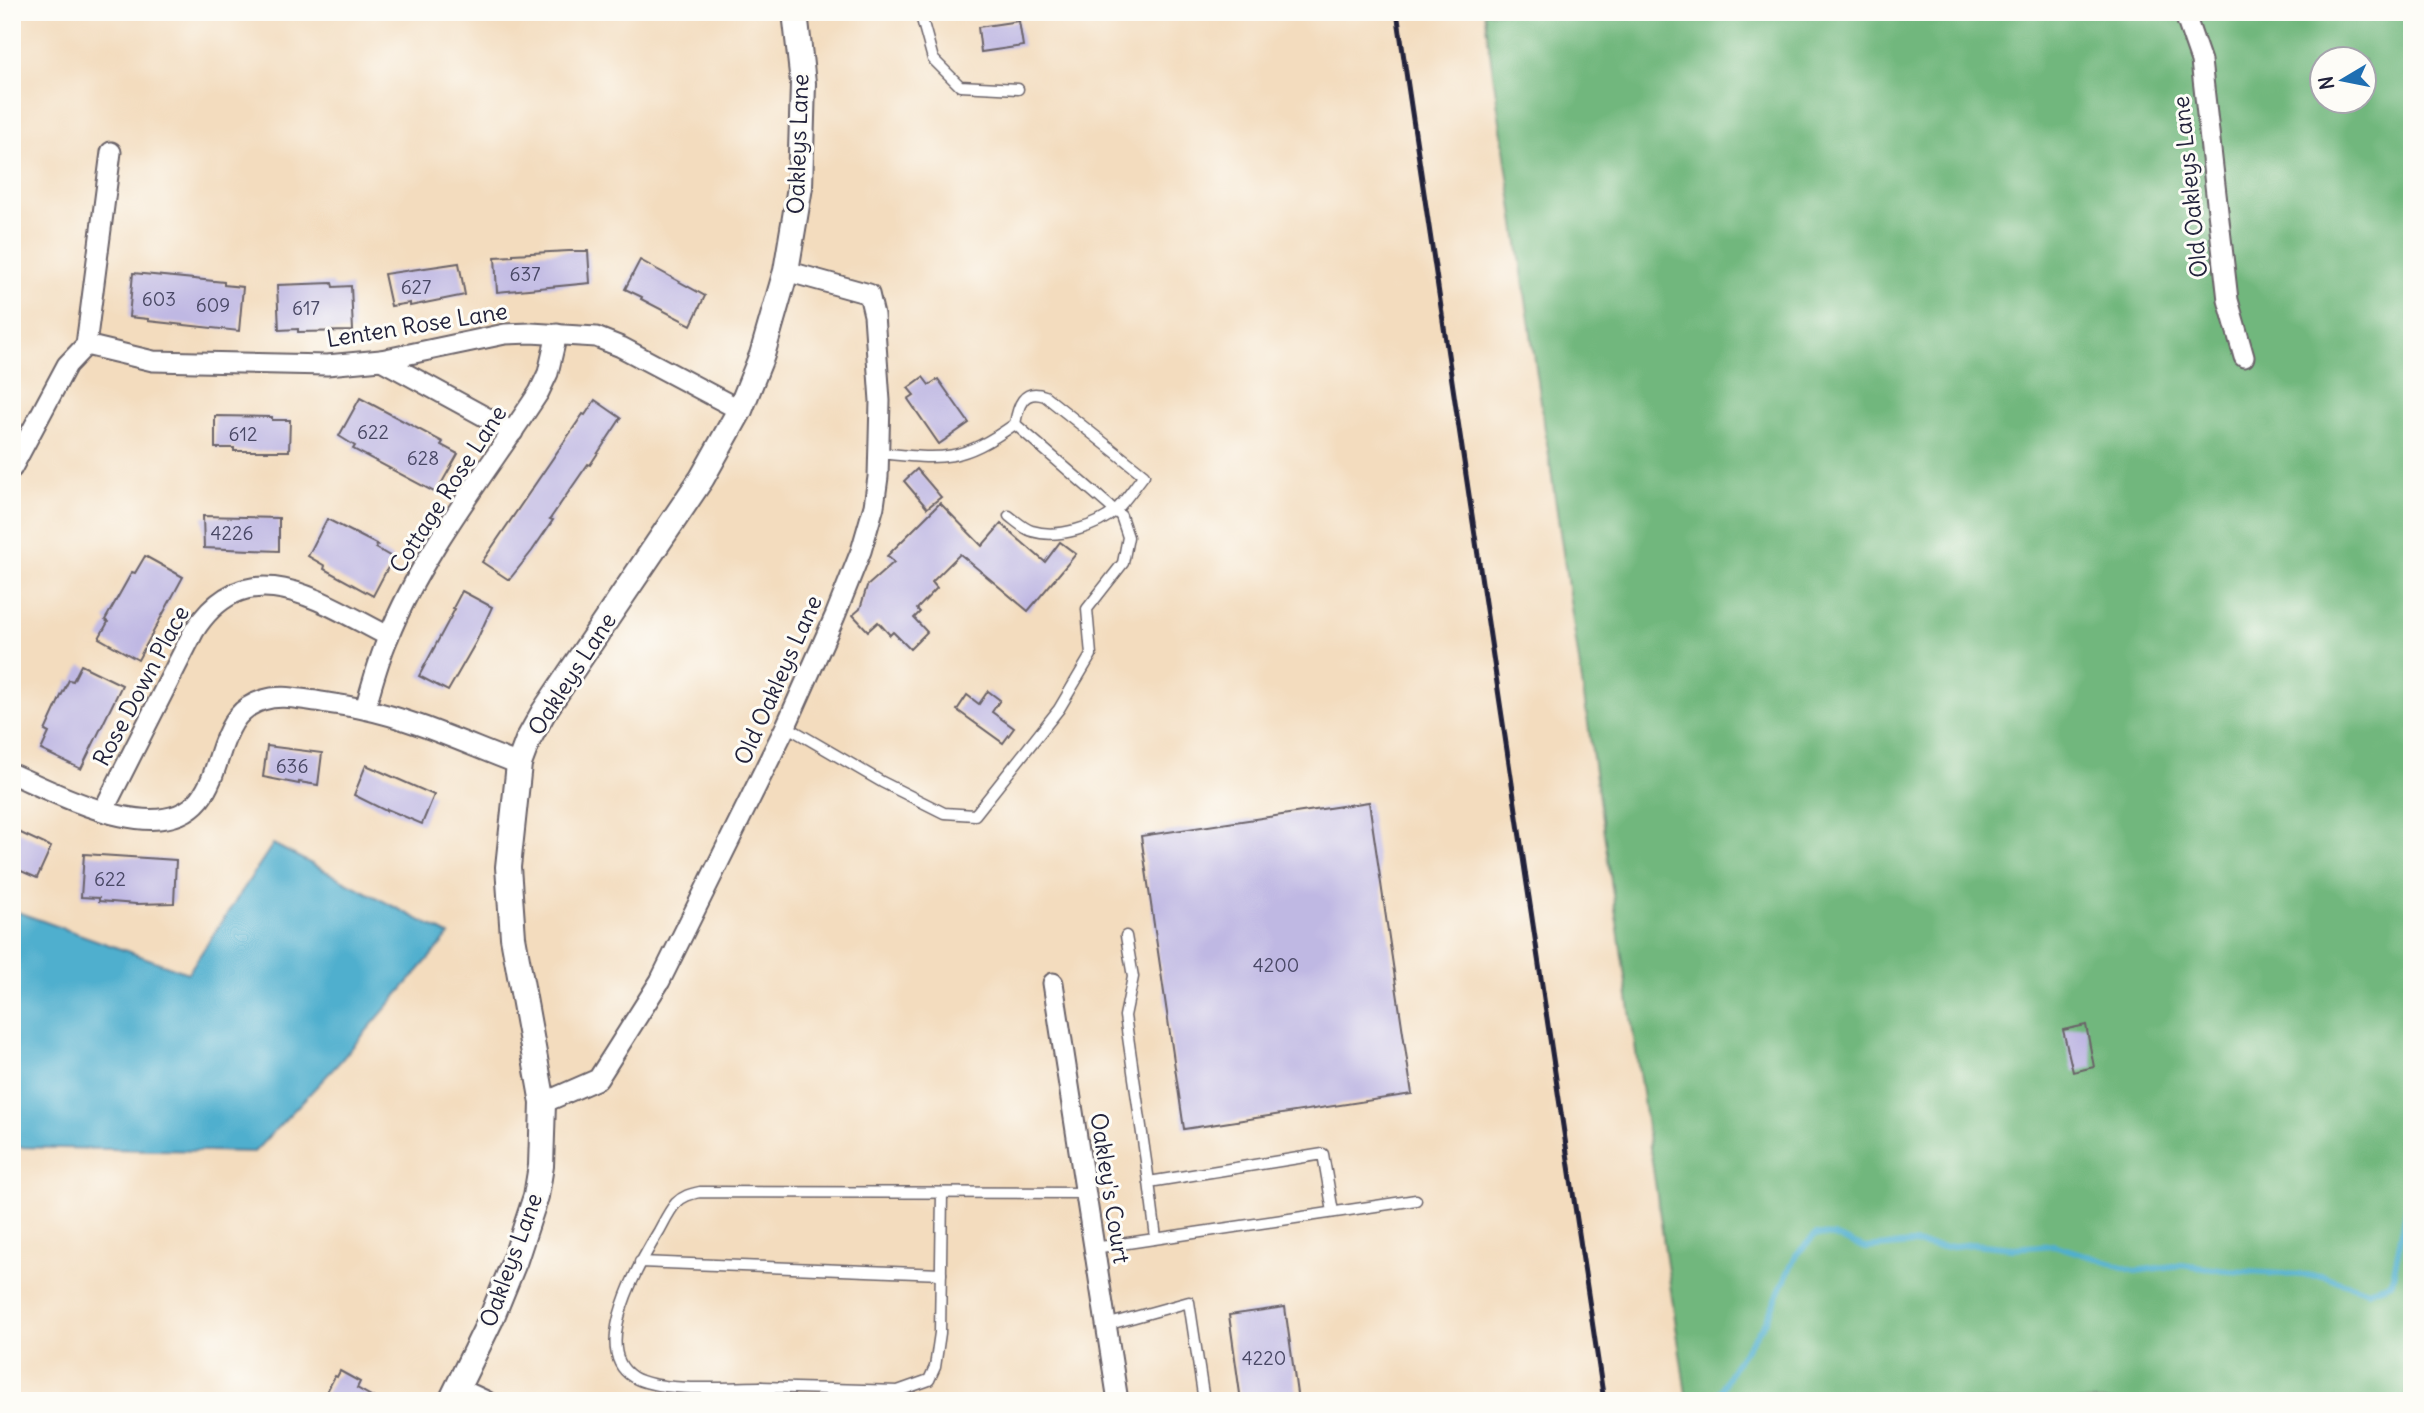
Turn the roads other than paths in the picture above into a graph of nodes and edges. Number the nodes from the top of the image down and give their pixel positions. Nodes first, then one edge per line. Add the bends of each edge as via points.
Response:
1 (795, 12) edge
2 (920, 12) edge
3 (2184, 12) edge
4 (1018, 89) dead end
5 (111, 152) dead end
6 (786, 271) junction
7 (557, 334) junction
8 (86, 345) junction
9 (2244, 357) dead end
10 (381, 360) junction
11 (740, 410) junction
12 (1015, 424) junction
13 (513, 432) junction
14 (880, 453) junction
15 (12, 468) edge
16 (1115, 510) junction
17 (1009, 516) dead end
18 (388, 636) junction
19 (365, 709) junction
20 (786, 726) junction
21 (519, 764) junction
22 (12, 774) edge
23 (103, 811) junction
24 (1126, 936) dead end
25 (1053, 983) dead end
26 (543, 1102) junction
27 (1149, 1182) junction
28 (942, 1193) junction
29 (1086, 1193) junction
30 (1416, 1200) dead end
31 (1333, 1212) junction
32 (1156, 1238) junction
33 (1094, 1248) junction
34 (640, 1262) junction
35 (941, 1274) junction
36 (1106, 1325) junction
37 (761, 1387) junction
38 (455, 1394) edge
39 (486, 1401) edge
40 (761, 1401) edge
41 (1118, 1401) edge
42 (1204, 1401) edge

1 - 6 street, Oakleys Lane via 803,131 800,187
2 - 4 lane via 933,60 960,86
3 - 9 street, Old Oakleys Lane via 2200,61 2228,300
5 - 8 street
6 - 11 street, Oakleys Lane via 762,355
6 - 14 street, Old Oakleys Lane via 869,293
7 - 10 street, Lenten Rose Lane via 505,334
7 - 11 street, Lenten Rose Lane via 609,341
7 - 13 street, Cottage Rose Lane via 544,383
8 - 10 street, Lenten Rose Lane via 153,361 327,365
8 - 15 street via 67,365
10 - 13 street
11 - 21 street, Oakleys Lane via 702,478 543,713
12 - 14 lane via 963,454 933,459
12 - 16 lane
12 - 16 lane via 1025,397 1045,396 1144,475
13 - 18 street, Cottage Rose Lane via 435,546
14 - 20 street, Old Oakleys Lane via 874,506 861,551
16 - 17 lane via 1099,521 1060,533 1031,531
16 - 20 lane via 1128,537 1122,563 1087,609 1091,655 1059,709 975,815 944,813
18 - 19 street, Cottage Rose Lane
18 - 23 street, Rose Down Place via 291,589 262,586 225,598 194,631
19 - 21 street
19 - 23 street via 288,697 261,700 231,723 209,784 190,808 164,819
20 - 26 street, Old Oakleys Lane via 660,981 598,1080
21 - 26 street, Oakleys Lane via 509,897
22 - 23 street
24 - 27 lane via 1133,977 1125,1016
25 - 29 street, Oakley's Court
26 - 38 street, Oakleys Lane via 541,1166 527,1228
27 - 31 lane via 1324,1154
27 - 32 lane
28 - 29 lane
28 - 34 lane via 700,1192 676,1204
28 - 35 lane
29 - 33 street, Oakley's Court
30 - 31 lane
31 - 32 lane
32 - 33 lane
33 - 36 street, Oakley's Court
34 - 35 lane
34 - 37 lane via 618,1318 616,1351 621,1367 641,1380 666,1386
35 - 37 lane via 940,1333 929,1380 898,1391
36 - 41 street, Oakley's Court
36 - 42 lane via 1189,1302
37 - 40 lane
38 - 39 street

